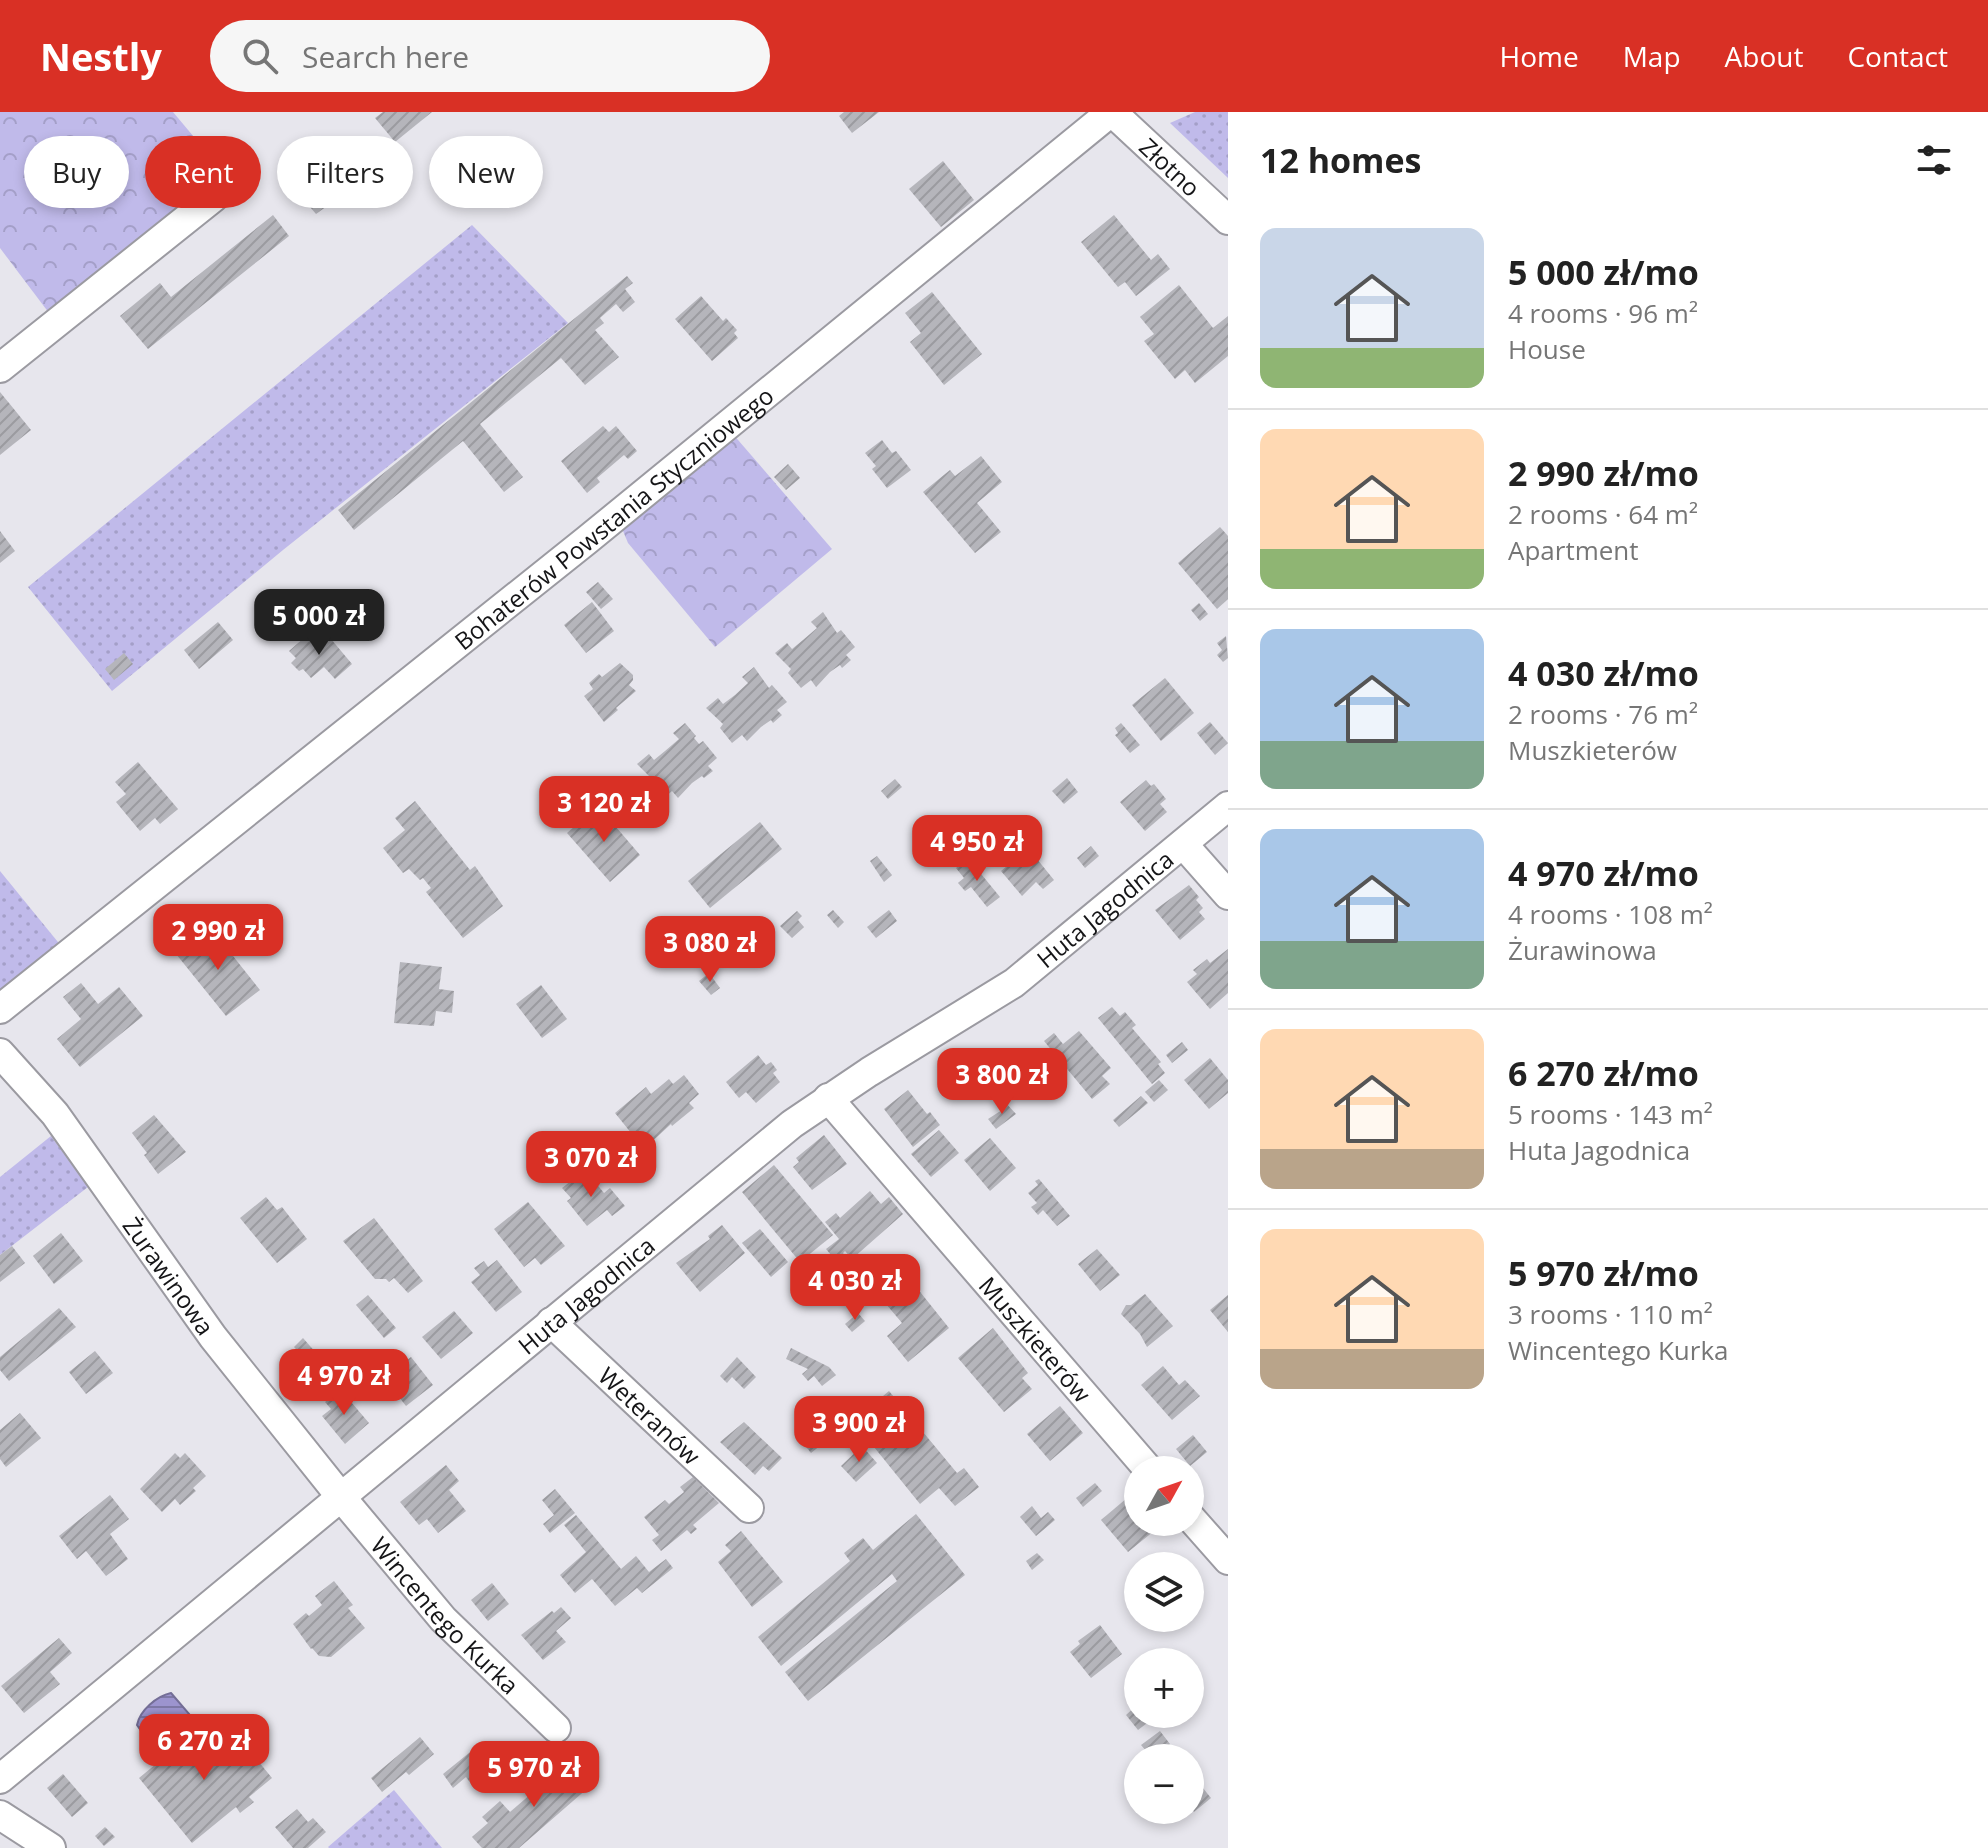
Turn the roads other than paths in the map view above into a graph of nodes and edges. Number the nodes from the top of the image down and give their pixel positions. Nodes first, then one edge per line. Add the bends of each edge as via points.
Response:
1 (1112, 112) edge
2 (200, 208) edge
3 (1228, 220) edge
4 (0, 368) edge
5 (1228, 806) edge
6 (1183, 844) junction
7 (1228, 895) edge
8 (0, 1009) edge
9 (0, 1053) edge
10 (828, 1098) junction
11 (551, 1322) junction
12 (1137, 1456) edge
13 (341, 1497) junction
14 (749, 1508) dead end
15 (1204, 1533) edge
16 (1228, 1560) edge
17 (556, 1728) dead end
18 (0, 1779) edge
19 (0, 1815) edge
20 (51, 1848) edge

1 - 3 street, Złotno
1 - 8 street, Bohaterów Powstania Styczniowego
2 - 4 street
5 - 6 street, Huta Jagodnica
6 - 7 street
6 - 10 street, Huta Jagodnica via 1014,983
9 - 13 street, Żurawinowa via 55,1114 213,1337
10 - 11 street, Huta Jagodnica
10 - 12 street, Muszkieterów
11 - 13 street, Huta Jagodnica
11 - 14 street, Weteranów
13 - 17 street, Wincentego Kurka via 443,1619
13 - 18 street, Huta Jagodnica
15 - 16 street
19 - 20 street

